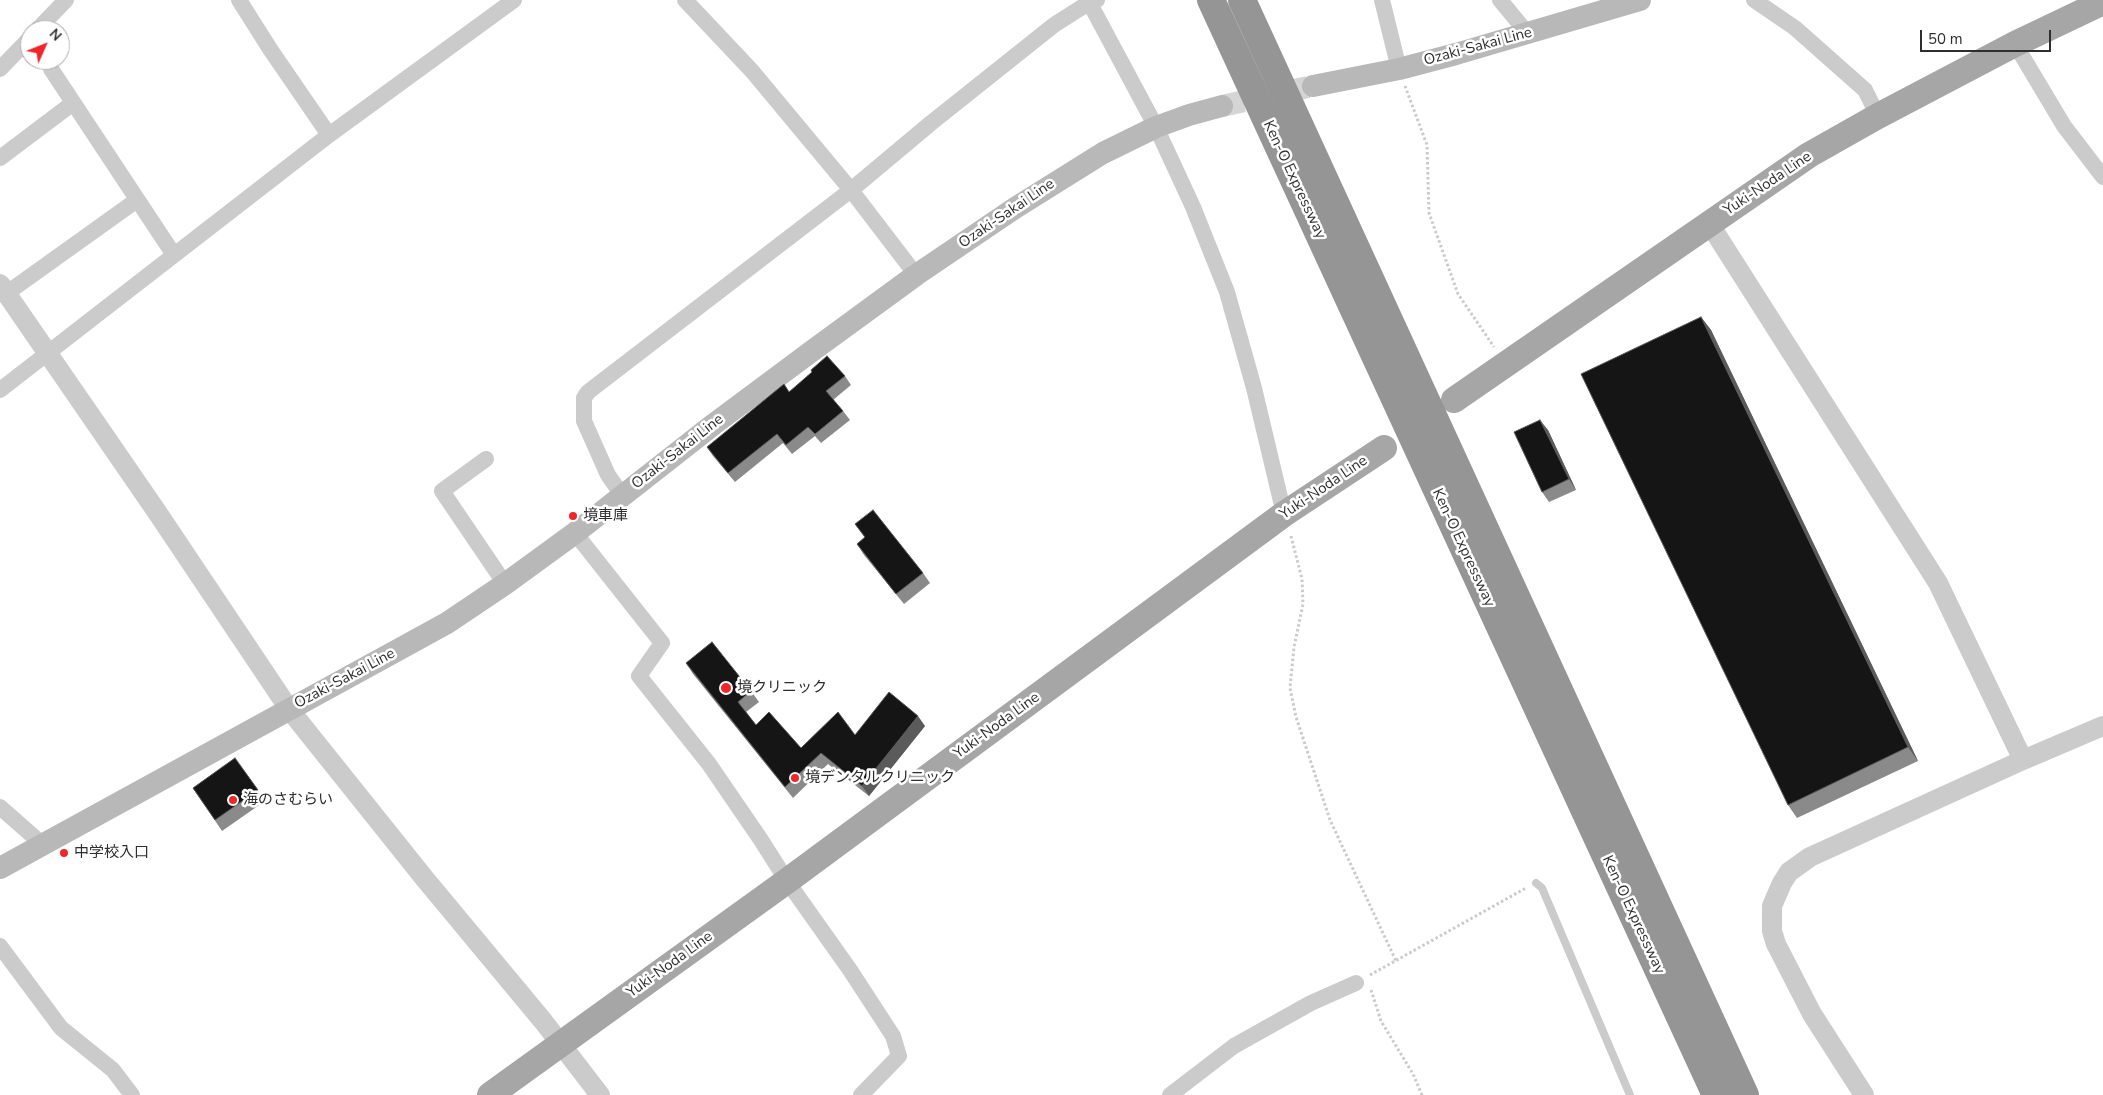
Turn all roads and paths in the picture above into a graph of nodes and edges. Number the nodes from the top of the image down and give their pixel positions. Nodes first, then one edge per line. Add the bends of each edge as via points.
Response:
1 (66, 0) edge
2 (239, 0) edge
3 (514, 0) edge
4 (684, 0) edge
5 (1211, 0) edge
6 (1242, 0) edge
7 (1382, 0) edge
8 (1500, 0) edge
9 (1640, 0) edge
10 (1754, 0) edge
11 (1092, 1) edge
12 (2103, 2) edge
13 (47, 20) edge
14 (1528, 34) junction
15 (2014, 44) junction
16 (20, 48) edge
17 (0, 69) edge
18 (1399, 69) junction
19 (52, 70) edge
20 (1313, 86) tunnel mouth
21 (73, 103) junction
22 (1222, 106) tunnel mouth
23 (1878, 116) junction
24 (1156, 127) junction
25 (330, 134) junction
26 (0, 158) edge
27 (2103, 178) edge
28 (851, 190) junction
29 (137, 200) junction
30 (1710, 223) junction
31 (174, 255) junction
32 (916, 275) junction
33 (3, 288) edge
34 (49, 352) junction
35 (1505, 364) junction
36 (0, 390) edge
37 (1454, 400) dead end
38 (1384, 448) dead end
39 (486, 459) dead end
40 (622, 495) junction
41 (1284, 514) junction
42 (575, 533) junction
43 (505, 584) junction
44 (289, 709) junction
45 (2103, 726) edge
46 (2023, 760) junction
47 (0, 807) edge
48 (42, 844) junction
49 (0, 868) edge
50 (786, 881) junction
51 (1536, 883) joint
52 (0, 946) edge
53 (1396, 960) junction
54 (1363, 985) junction
55 (1705, 1006) junction
56 (561, 1044) junction
57 (132, 1095) edge
58 (490, 1095) edge
59 (600, 1095) edge
60 (861, 1095) edge
61 (1170, 1095) edge
62 (1422, 1095) edge
63 (1630, 1095) edge
64 (1716, 1095) edge
65 (1746, 1095) edge
66 (1754, 1095) edge
67 (1864, 1095) edge

1 - 13 street
2 - 25 street
3 - 25 street
4 - 28 street via 752,72
5 - 64 highway, Ken-O Expressway
6 - 55 highway, Ken-O Expressway
7 - 18 street
8 - 14 street
9 - 14 main road, Ozaki-Sakai Line
10 - 23 street via 1795,28 1865,90
11 - 24 street
11 - 28 street via 1039,38
12 - 15 main road, Yuki-Noda Line
14 - 18 main road, Ozaki-Sakai Line
15 - 23 main road, Yuki-Noda Line
15 - 27 street via 2064,126
16 - 17 street
18 - 20 main road, Ozaki-Sakai Line
18 - 35 path via 1427,145 1429,213 1445,258 1458,294
19 - 21 street
21 - 26 street
21 - 29 street
22 - 24 main road, Ozaki-Sakai Line
23 - 30 main road, Yuki-Noda Line via 1809,156
24 - 32 main road, Ozaki-Sakai Line via 1065,176
24 - 41 street via 1194,206 1227,292
25 - 31 street
28 - 32 street
28 - 40 street via 588,392 584,398 584,421 608,475
29 - 31 street
29 - 33 street
30 - 35 main road, Yuki-Noda Line
30 - 46 street via 1938,583
31 - 34 street
32 - 40 main road, Ozaki-Sakai Line
33 - 34 street
34 - 36 street
34 - 44 street
35 - 37 main road, Yuki-Noda Line
38 - 41 main road, Yuki-Noda Line
39 - 43 street via 442,491
40 - 42 main road, Ozaki-Sakai Line
41 - 50 main road, Yuki-Noda Line
41 - 53 path via 1302,580 1303,604 1290,688 1296,717 1330,820
42 - 43 main road, Ozaki-Sakai Line
42 - 50 street via 662,643 638,676 709,764
43 - 44 main road, Ozaki-Sakai Line via 405,647
44 - 48 main road, Ozaki-Sakai Line
44 - 56 street
45 - 46 street
46 - 67 street via 1810,857 1789,872 1776,894 1771,919 1776,944 1812,1014
47 - 48 street
48 - 49 main road, Ozaki-Sakai Line
50 - 56 main road, Yuki-Noda Line
50 - 60 street via 893,1036 899,1056
51 - 53 path
51 - 63 lane via 1542,888
52 - 57 street via 61,1028 113,1070
53 - 54 path
54 - 61 street via 1311,1003 1234,1046
54 - 62 path
55 - 65 highway, Ken-O Expressway
55 - 66 highway
56 - 58 main road, Yuki-Noda Line
56 - 59 street

